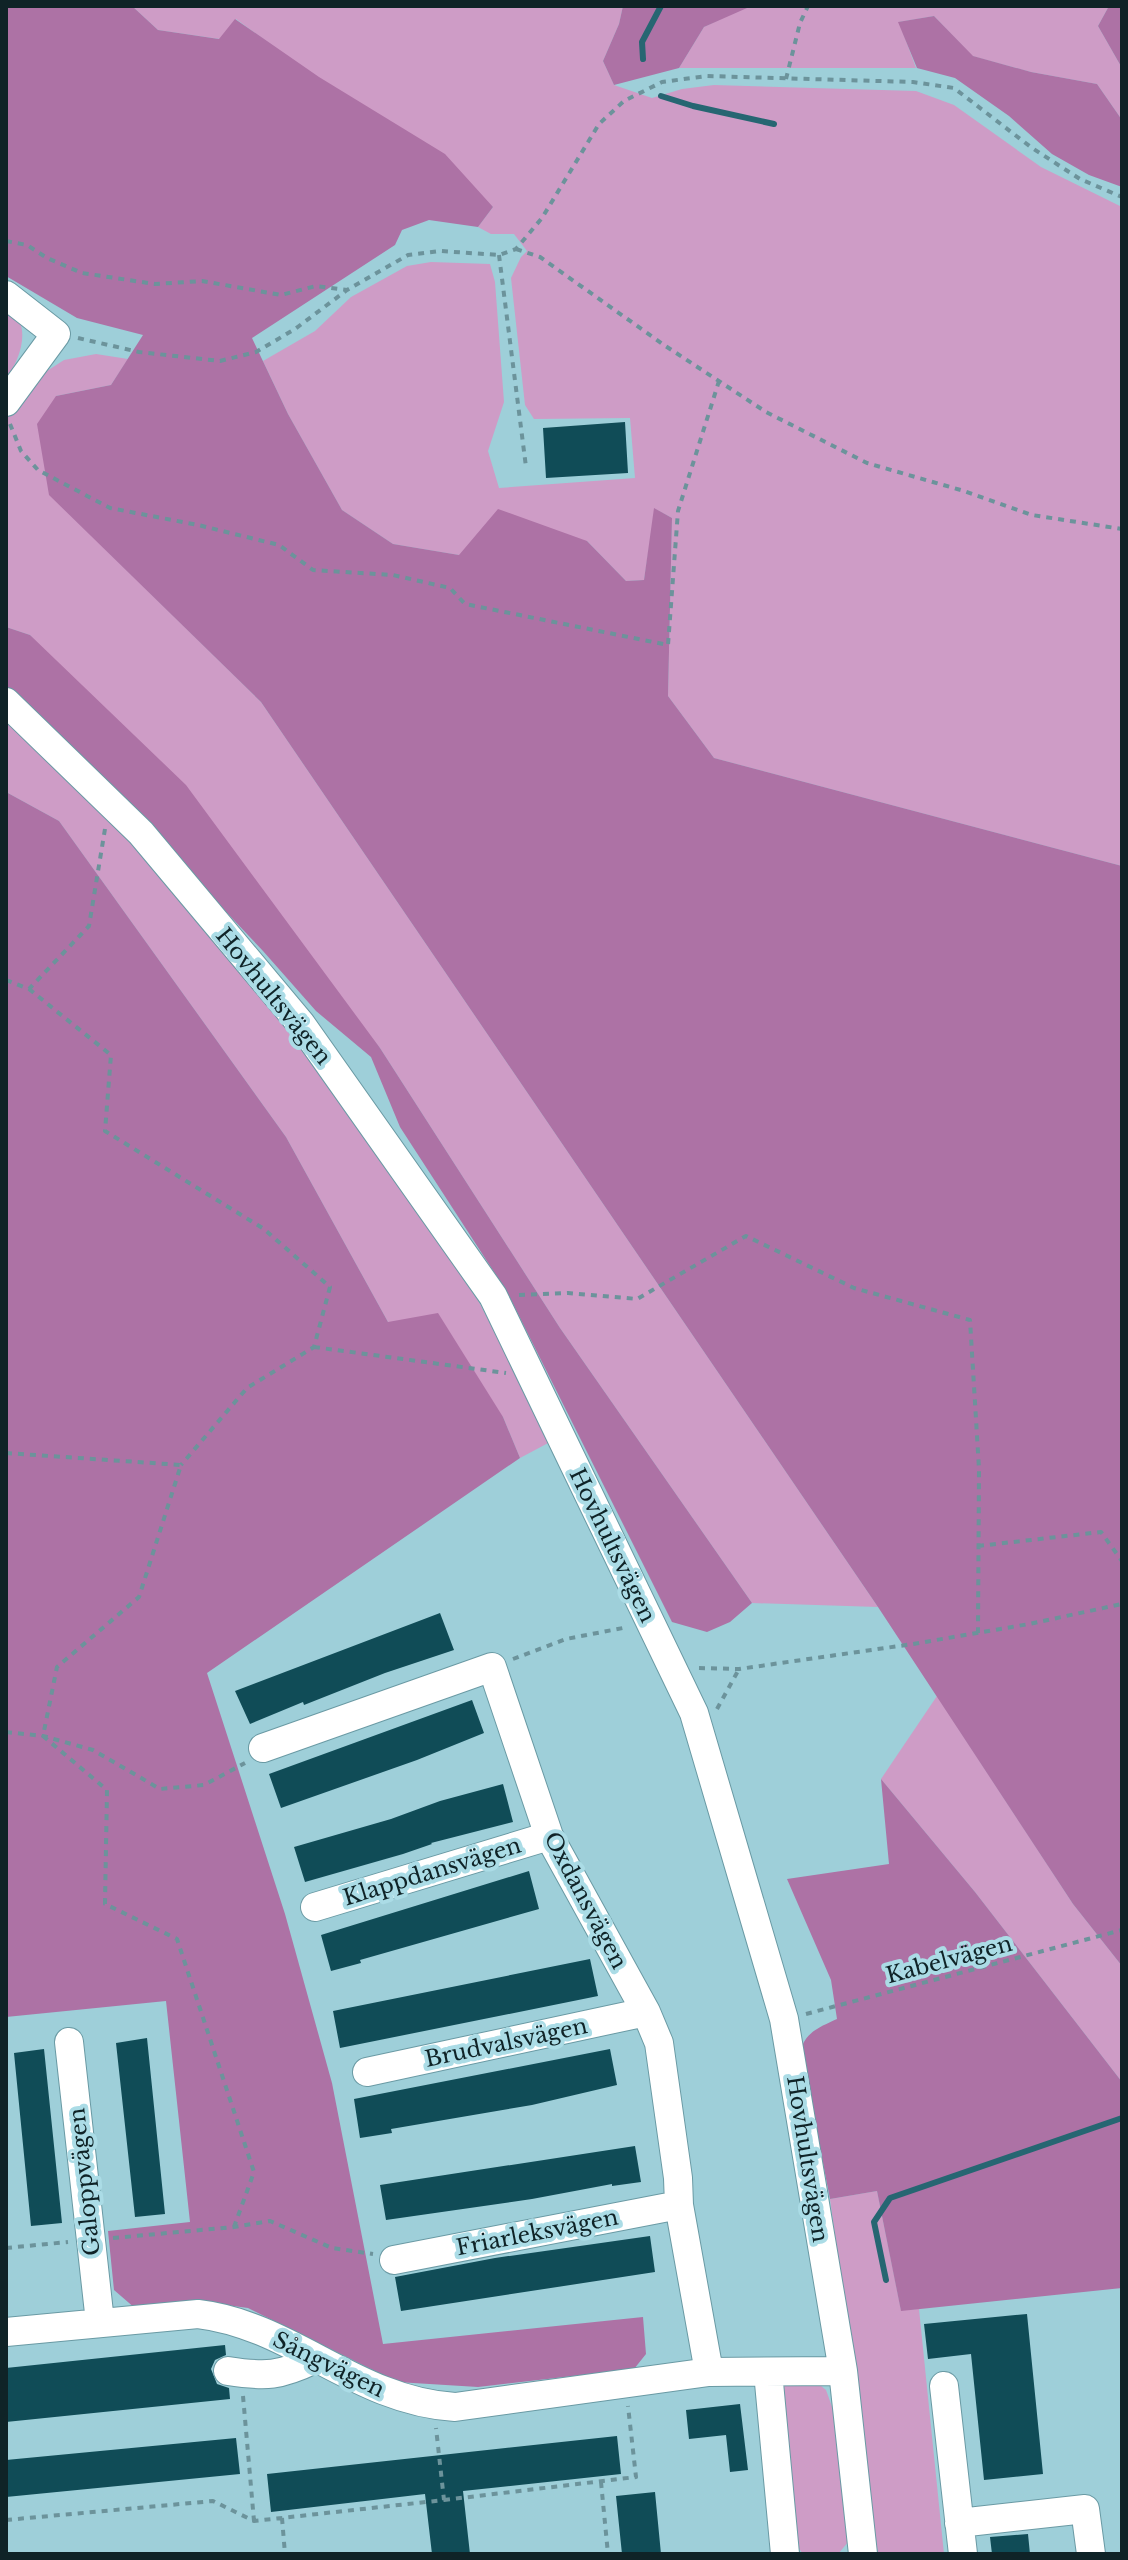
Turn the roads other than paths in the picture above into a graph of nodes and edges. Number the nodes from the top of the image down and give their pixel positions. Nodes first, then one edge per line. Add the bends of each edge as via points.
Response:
1 (6, 295) edge
2 (6, 402) edge
3 (6, 702) edge
4 (263, 1748) road end
5 (549, 1836) junction
6 (315, 1907) dead end
7 (646, 2012) junction
8 (69, 2042) dead end
9 (367, 2072) dead end
10 (679, 2205) junction
11 (394, 2260) road end
12 (100, 2322) junction
13 (258, 2330) junction
14 (6, 2332) edge
15 (315, 2359) junction
16 (843, 2371) junction
17 (709, 2372) junction
18 (768, 2372) junction
19 (944, 2386) dead end
20 (959, 2523) junction
21 (785, 2554) edge
22 (863, 2554) edge
23 (963, 2554) edge
24 (1091, 2554) edge

1 - 2 street via 56,334
3 - 16 street, Hovhultsvägen via 141,833 301,1024 493,1296 694,1713 784,2019
4 - 5 street, Oxdansvägen via 492,1667
5 - 6 street, Klappdansvägen
5 - 7 street, Oxdansvägen
7 - 9 street, Brudvalsvägen
7 - 10 street, Oxdansvägen via 659,2043
8 - 12 street, Galoppvägen
10 - 11 street, Friarleksvägen
10 - 17 street, Oxdansvägen
12 - 13 street, Sångvägen via 198,2314
12 - 14 street, Sångvägen
13 - 15 street, Sångvägen
13 - 15 street via 235,2372 281,2374
15 - 17 street, Sångvägen via 398,2398 455,2407
16 - 18 street, Sångvägen
16 - 22 street, Hovhultsvägen
17 - 18 street, Sångvägen
18 - 21 street
19 - 20 street
20 - 23 street
20 - 24 street via 1085,2509

